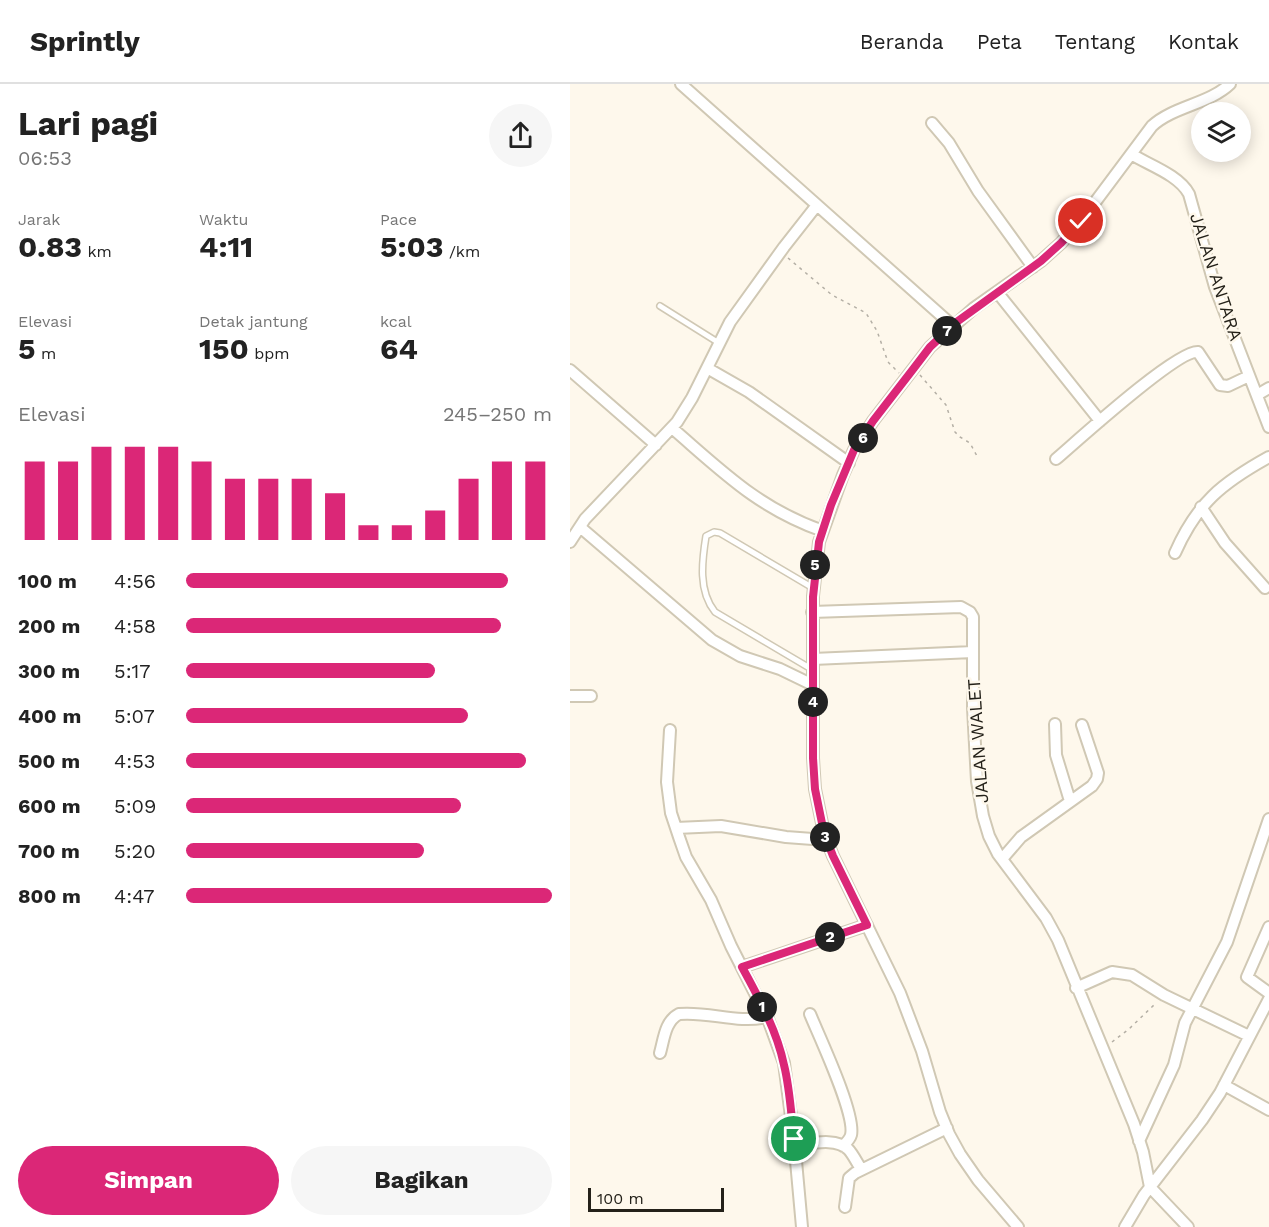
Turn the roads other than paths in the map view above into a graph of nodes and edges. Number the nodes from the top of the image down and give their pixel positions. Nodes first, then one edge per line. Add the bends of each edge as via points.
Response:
1 (681, 84) edge
2 (1230, 84) edge
3 (932, 123) dead end
4 (1131, 154) junction
5 (817, 205) junction
6 (1033, 267) junction
7 (997, 292) junction
8 (660, 306) dead end
9 (952, 326) junction
10 (719, 343) junction
11 (707, 368) junction
12 (570, 370) edge
13 (1250, 376) junction
14 (1269, 388) edge
15 (1257, 395) junction
16 (1100, 421) junction
17 (1269, 427) edge
18 (672, 428) junction
19 (656, 446) junction
20 (1269, 457) edge
21 (1056, 459) dead end
22 (849, 463) junction
23 (1201, 507) junction
24 (580, 527) junction
25 (823, 531) junction
26 (570, 542) edge
27 (1175, 553) dead end
28 (813, 588) junction
29 (1265, 588) dead end
30 (812, 612) junction
31 (974, 652) junction
32 (813, 665) junction
33 (813, 685) junction
34 (570, 696) edge
35 (591, 696) dead end
36 (1055, 724) dead end
37 (1082, 725) dead end
38 (670, 730) dead end
39 (1070, 801) junction
40 (1269, 819) edge
41 (676, 828) junction
42 (826, 840) junction
43 (1002, 859) junction
44 (867, 925) junction
45 (1269, 927) edge
46 (742, 967) junction
47 (1076, 988) junction
48 (1269, 993) edge
49 (1269, 999) edge
50 (1192, 1009) junction
51 (810, 1014) dead end
52 (767, 1017) junction
53 (1250, 1036) junction
54 (660, 1053) dead end
55 (1224, 1085) junction
56 (1269, 1110) edge
57 (946, 1128) junction
58 (1139, 1141) junction
59 (794, 1145) junction
60 (843, 1146) junction
61 (861, 1170) junction
62 (1150, 1187) junction
63 (845, 1206) dead end
64 (802, 1227) edge
65 (1018, 1227) edge
66 (1125, 1227) edge
67 (1188, 1227) edge

1 - 5 street
2 - 4 street via 1160,119
3 - 6 street
4 - 6 street via 1081,221
4 - 13 street, JALAN ANTARA via 1185,186 1215,287
5 - 9 street
5 - 10 street via 730,322
6 - 7 street
7 - 9 street
7 - 16 street
8 - 10 lane
9 - 22 street via 930,347 873,421
10 - 11 street
11 - 18 street
11 - 22 street via 749,392
12 - 19 street
13 - 15 street, JALAN ANTARA
13 - 16 street via 1228,386 1220,385 1198,352 1193,351
14 - 15 street
15 - 17 street, JALAN ANTARA
16 - 21 street
18 - 19 street
18 - 25 street via 754,497
19 - 24 street
20 - 23 street via 1218,490
22 - 25 street
23 - 27 street
23 - 29 street via 1225,543
24 - 26 street
24 - 33 street via 712,640 740,656
25 - 28 street
28 - 30 street
28 - 32 lane via 720,533 706,536 702,562 705,595 715,612
30 - 31 street, JALAN WALET via 961,607 974,617
30 - 32 street
31 - 32 street
31 - 43 street, JALAN WALET via 977,781 989,836
32 - 33 street
33 - 42 street via 815,789
34 - 35 street
36 - 39 street via 1056,755
37 - 39 street via 1098,773 1092,786
38 - 41 street via 667,782
39 - 43 street via 1021,837
40 - 50 street via 1227,942
41 - 42 street via 721,826
41 - 46 street
42 - 44 street
43 - 47 street, JALAN WALET via 1046,918
44 - 46 street
44 - 57 street via 906,1010
45 - 48 street via 1247,977
46 - 52 street
47 - 50 street via 1112,972 1132,975
47 - 58 street, JALAN WALET
49 - 53 street
50 - 53 street
50 - 58 street via 1174,1065
51 - 60 street via 844,1098 851,1136
52 - 54 street via 739,1020 679,1014 669,1022
52 - 59 street via 784,1063
53 - 55 street
55 - 56 street
55 - 62 street
57 - 61 street
57 - 65 street via 960,1154
58 - 62 street, JALAN WALET
59 - 60 street via 828,1142
59 - 64 street
60 - 61 street
61 - 63 street via 849,1179
62 - 66 street
62 - 67 street

